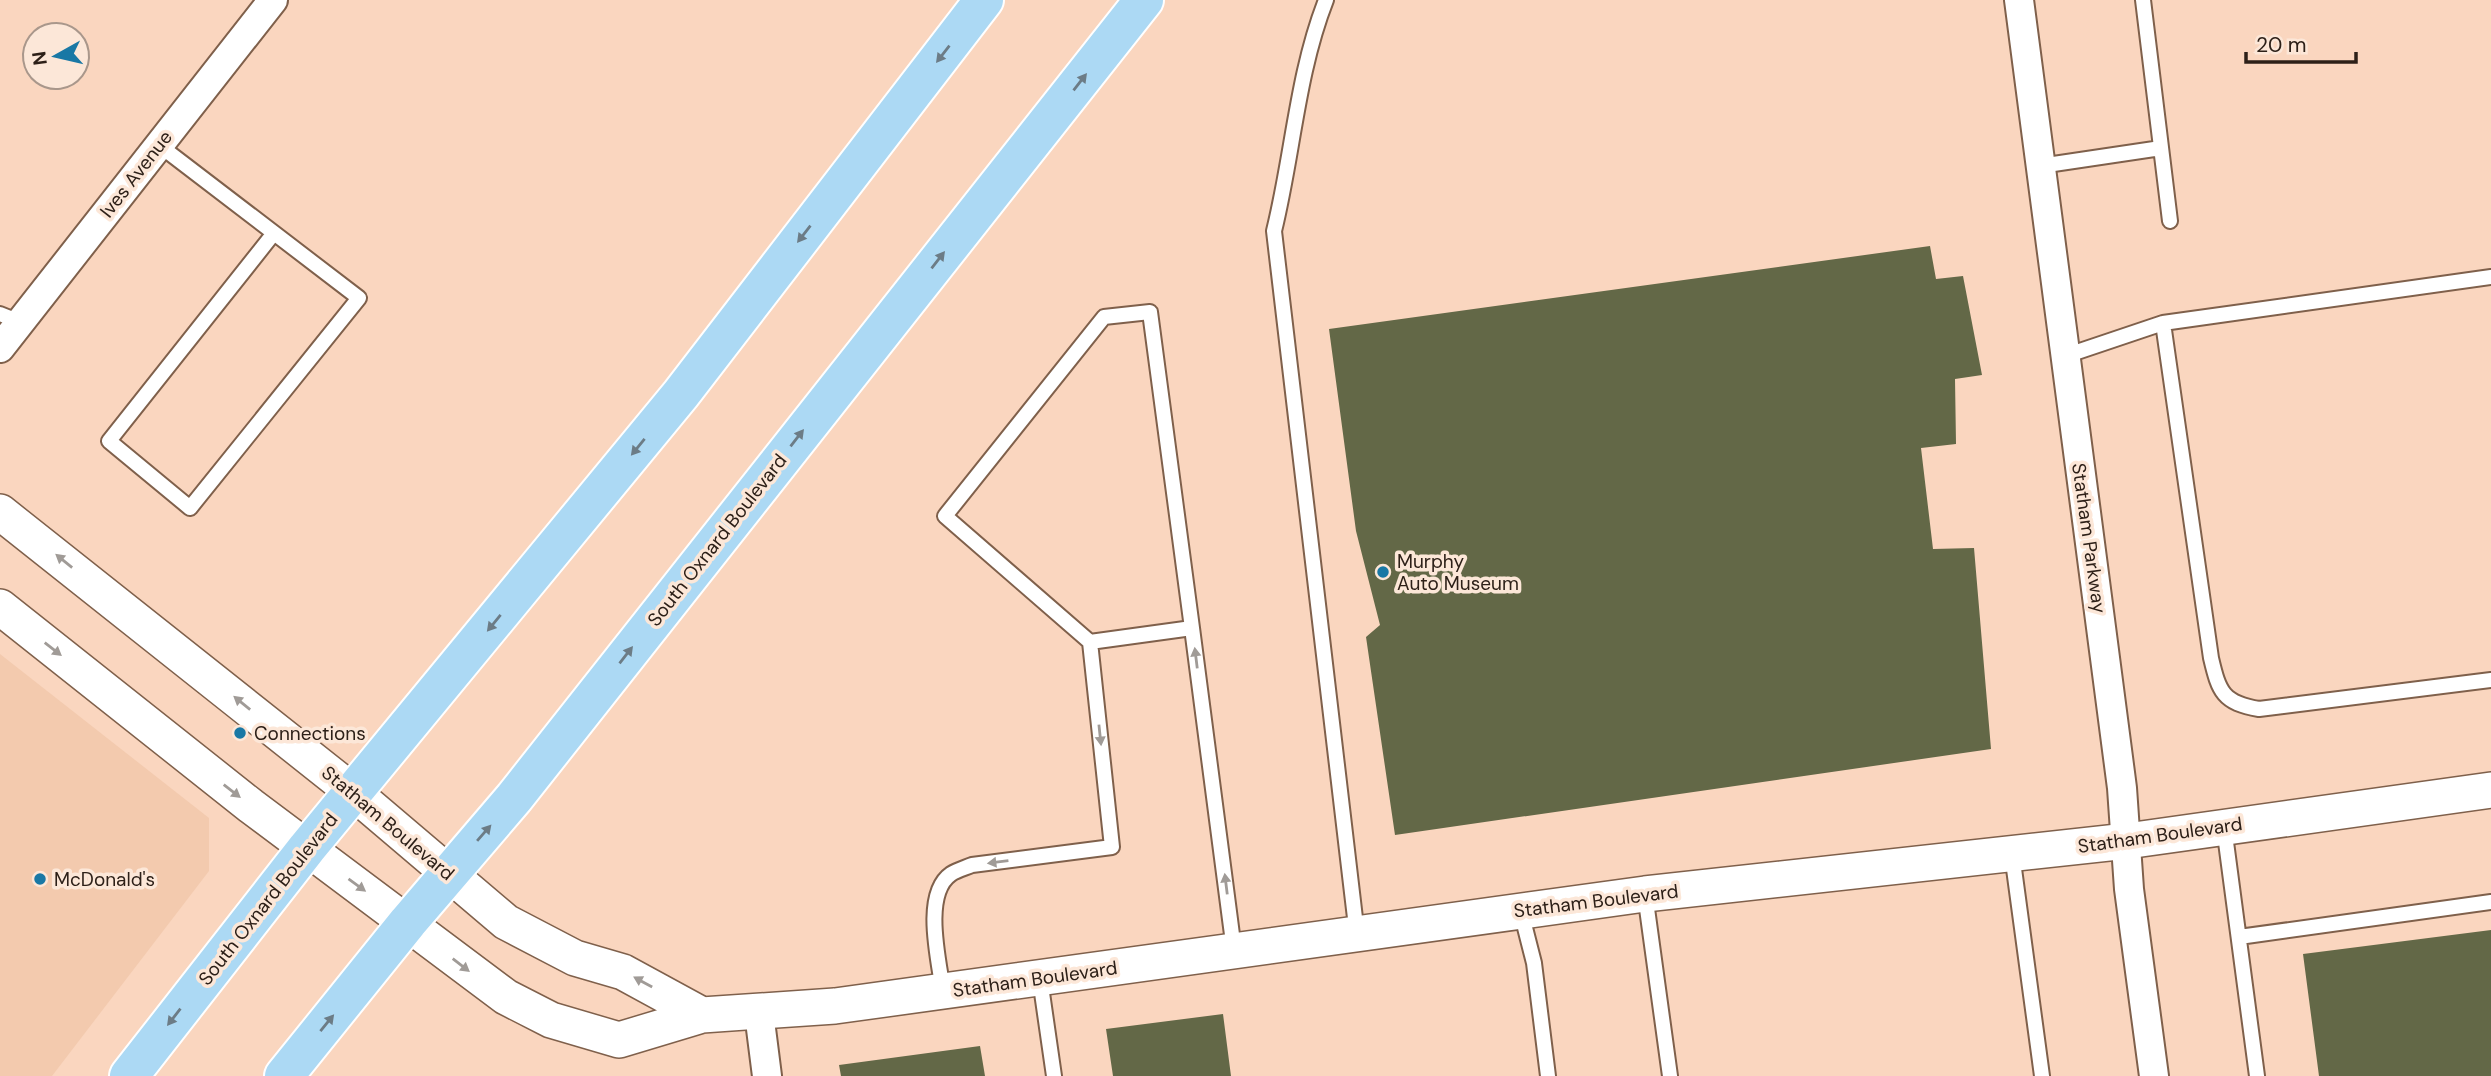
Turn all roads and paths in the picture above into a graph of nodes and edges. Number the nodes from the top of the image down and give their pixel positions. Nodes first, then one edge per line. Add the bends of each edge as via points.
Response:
1 (985, 0) edge
2 (1144, 0) edge
3 (1326, 0) edge
4 (2019, 0) edge
5 (2143, 0) edge
6 (265, 3) edge
7 (159, 145) junction
8 (2161, 148) junction
9 (2040, 166) junction
10 (2170, 221) dead end
11 (274, 233) junction
12 (2491, 277) edge
13 (10, 318) edge
14 (2163, 323) junction
15 (0, 348) edge
16 (2065, 356) junction
17 (0, 512) edge
18 (0, 607) edge
19 (1192, 628) junction
20 (1090, 642) junction
21 (2491, 680) edge
22 (2491, 790) edge
23 (353, 792) junction
24 (2224, 826) junction
25 (2127, 841) junction
26 (307, 848) junction
27 (2012, 854) junction
28 (448, 874) junction
29 (1645, 894) junction
30 (2491, 902) edge
31 (1520, 911) junction
32 (408, 922) junction
33 (1357, 934) junction
34 (2239, 937) junction
35 (1234, 951) junction
36 (1040, 979) junction
37 (943, 991) junction
38 (759, 1013) junction
39 (702, 1015) junction
40 (129, 1076) edge
41 (284, 1076) edge
42 (767, 1076) edge
43 (1054, 1076) edge
44 (1548, 1076) edge
45 (1670, 1076) edge
46 (2042, 1076) edge
47 (2154, 1076) edge
48 (2257, 1076) edge

1 -> 23 main road, South Oxnard Boulevard via 681,394
28 -> 2 main road, South Oxnard Boulevard via 514,798
3 - 33 lane via 1310,42 1274,231
4 - 9 street, Statham Parkway
5 - 8 lane
6 - 7 street, Ives Avenue
7 - 11 lane
7 - 13 street, Ives Avenue
8 - 9 lane
8 - 10 lane
9 - 16 street, Statham Parkway
11 - 11 lane via 359,298 190,508 109,441
12 - 14 lane
13 - 15 street, Ives Avenue
14 - 16 lane
14 - 21 lane via 2211,658 2226,698 2259,709
16 - 25 street, Statham Parkway
23 -> 17 street, Statham Boulevard
18 -> 26 street, Statham Boulevard
19 - 20 lane
19 - 20 lane via 1150,312 1104,317 946,516
35 -> 19 lane
20 -> 37 lane via 1112,847 972,865 950,874 938,890 934,916
22 - 24 street, Statham Boulevard
23 - 26 main road, South Oxnard Boulevard
23 - 28 street, Statham Boulevard
24 - 25 street, Statham Boulevard
24 - 34 lane
25 - 27 street, Statham Boulevard
25 - 47 street, Statham Parkway
26 -> 32 street, Statham Boulevard
26 -> 40 main road, South Oxnard Boulevard
27 - 29 street, Statham Boulevard
27 - 46 lane
28 - 32 main road, South Oxnard Boulevard
39 -> 28 street, Statham Boulevard via 623,972 542,943 506,922
29 - 31 street, Statham Boulevard
29 - 45 lane
30 - 34 lane
31 - 33 street, Statham Boulevard
31 - 44 lane via 1534,963
32 -> 39 street, Statham Boulevard via 506,998 551,1020 619,1040
41 -> 32 main road, South Oxnard Boulevard
33 - 35 street, Statham Boulevard
34 - 48 lane
35 - 36 street, Statham Boulevard
36 - 37 street, Statham Boulevard
36 - 43 lane
37 - 38 street, Statham Boulevard
38 - 39 street, Statham Boulevard
38 - 42 street

